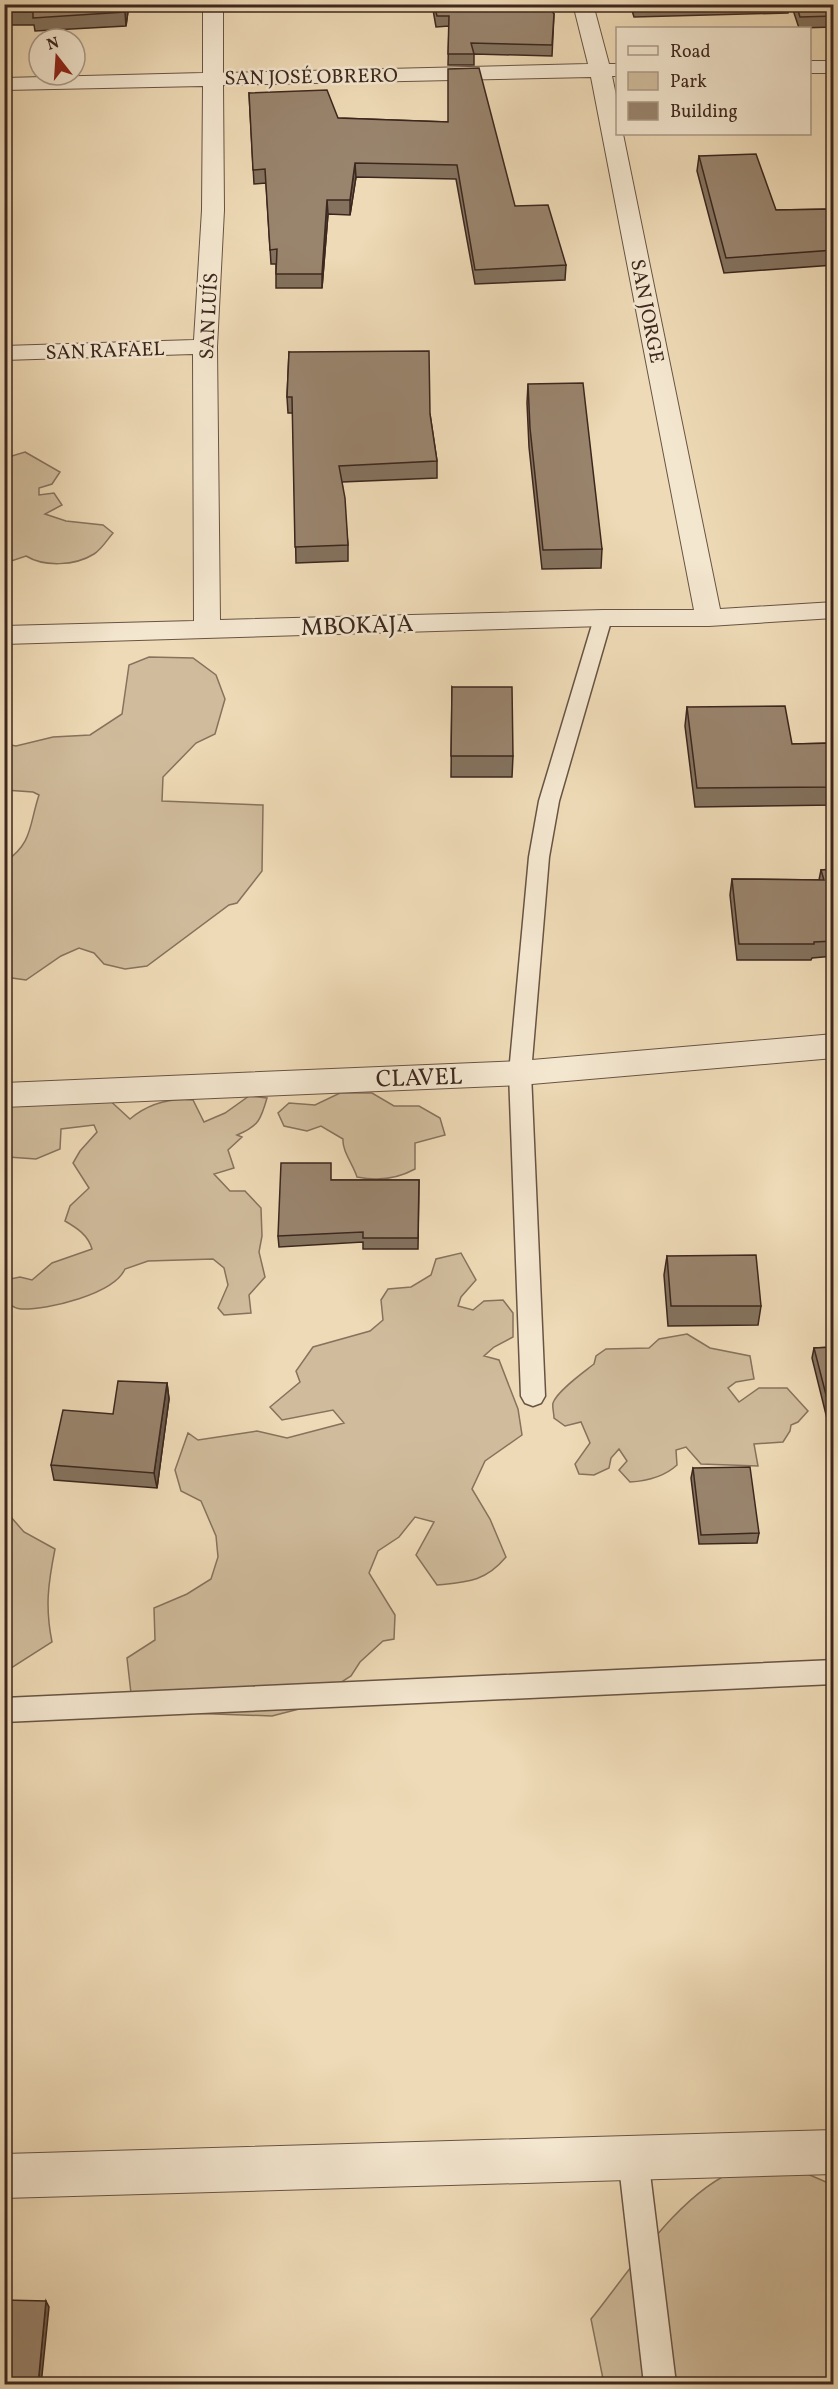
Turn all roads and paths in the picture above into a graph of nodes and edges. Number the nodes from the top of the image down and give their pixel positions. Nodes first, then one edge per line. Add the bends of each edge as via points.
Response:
1 (213, 4) edge
2 (583, 4) edge
3 (811, 67) edge
4 (834, 67) edge
5 (609, 70) edge
6 (213, 79) junction
7 (4, 84) edge
8 (616, 108) edge
9 (621, 135) edge
10 (205, 347) junction
11 (4, 353) edge
12 (834, 610) edge
13 (603, 618) junction
14 (709, 618) junction
15 (207, 628) junction
16 (4, 635) edge
17 (834, 1046) edge
18 (520, 1073) junction
19 (4, 1095) edge
20 (534, 1396) dead end
21 (834, 1672) edge
22 (4, 1710) edge
23 (834, 2152) edge
24 (633, 2157) junction
25 (4, 2176) edge
26 (660, 2385) edge

1 - 6 street, SAN LUÍS
2 - 5 street, SAN JORGE
3 - 4 street
5 - 6 street, SAN JOSÉ OBRERO
5 - 8 street, SAN JORGE
6 - 7 street, SAN JOSÉ OBRERO
6 - 10 street, SAN LUÍS via 213,210
9 - 14 street, SAN JORGE
10 - 11 street, SAN RAFAEL
10 - 15 street, SAN LUÍS
12 - 14 street, MBOKAJA
13 - 14 street, MBOKAJA
13 - 15 street, MBOKAJA
13 - 18 lane via 549,801 541,846
15 - 16 street, MBOKAJA
17 - 18 street, CLAVEL
18 - 19 street, CLAVEL
18 - 20 lane
21 - 22 lane
23 - 24 street
24 - 25 street
24 - 26 lane

